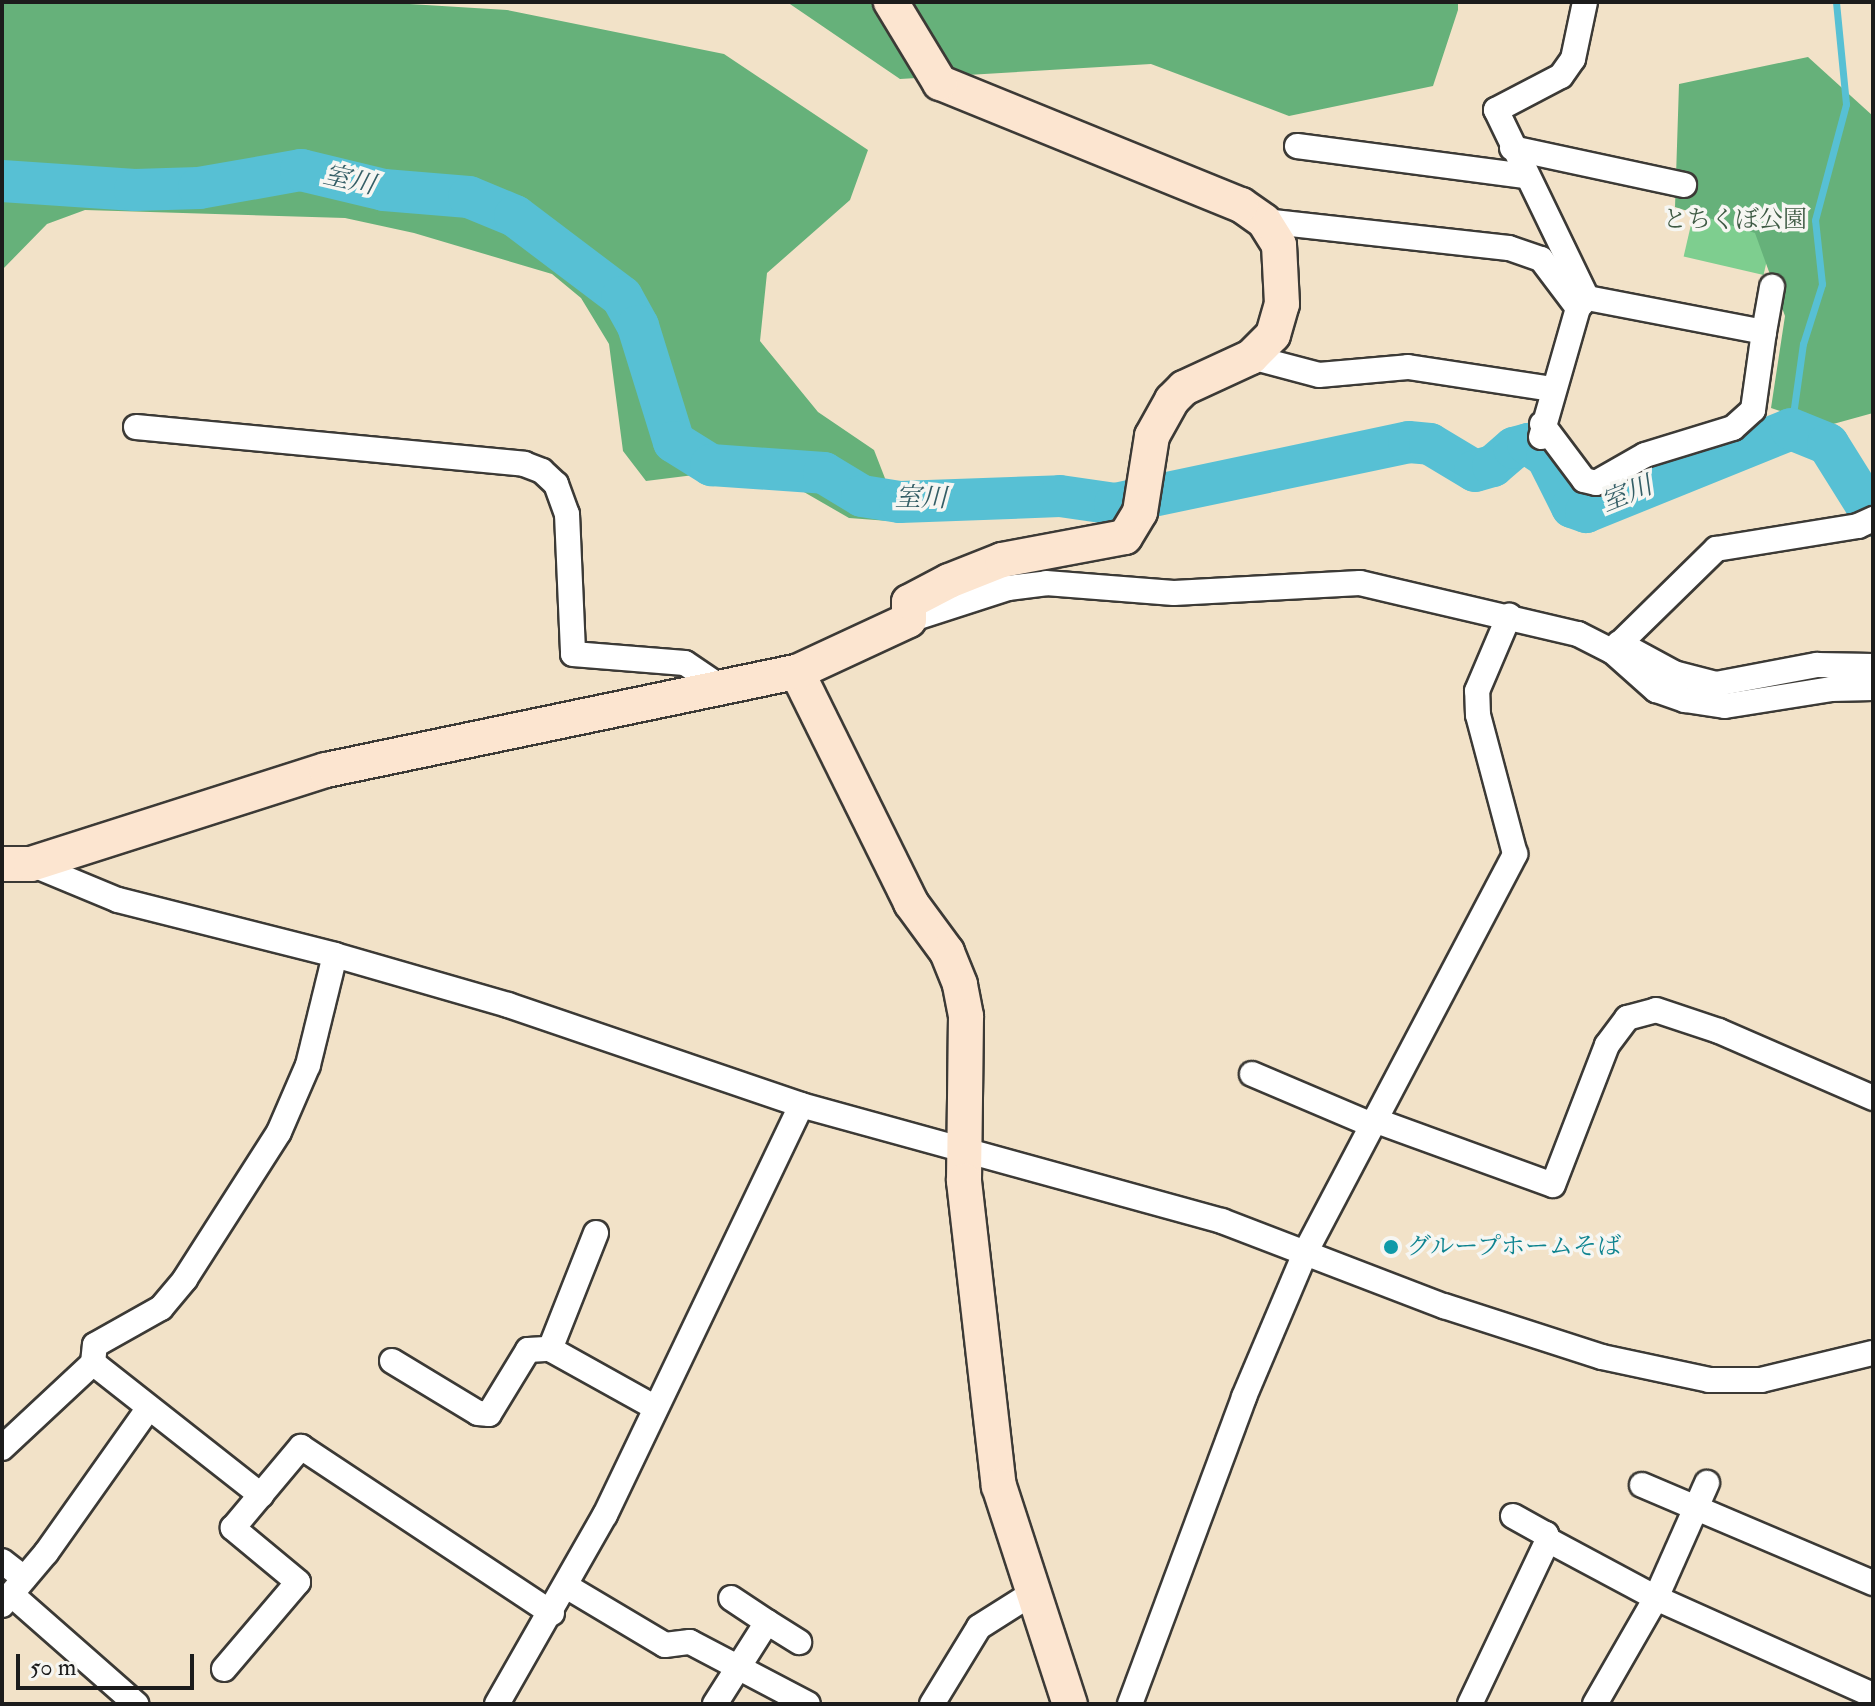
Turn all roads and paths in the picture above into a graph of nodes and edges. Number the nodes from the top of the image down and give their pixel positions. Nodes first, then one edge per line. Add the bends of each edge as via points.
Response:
1 (891, 2) edge
2 (1585, 2) edge
3 (1297, 146) dead end
4 (1512, 148) junction
5 (1525, 176) junction
6 (1684, 185) dead end
7 (1264, 221) junction
8 (1772, 287) dead end
9 (1582, 303) junction
10 (1764, 332) junction
11 (1251, 357) junction
12 (1551, 389) junction
13 (136, 427) dead end
14 (1866, 523) edge
15 (1509, 616) junction
16 (909, 620) junction
17 (1615, 647) junction
18 (1873, 666) edge
19 (797, 672) junction
20 (719, 686) junction
21 (1873, 688) edge
22 (17, 864) edge
23 (335, 955) junction
24 (1252, 1074) dead end
25 (1873, 1098) edge
26 (801, 1105) junction
27 (1373, 1122) junction
28 (964, 1154) junction
29 (596, 1233) dead end
30 (1306, 1251) junction
31 (550, 1349) junction
32 (1873, 1353) edge
33 (392, 1361) dead end
34 (93, 1363) junction
35 (654, 1407) junction
36 (148, 1409) junction
37 (6, 1437) edge
38 (1707, 1483) dead end
39 (1642, 1485) dead end
40 (261, 1495) junction
41 (1697, 1508) junction
42 (1513, 1516) dead end
43 (1548, 1540) junction
44 (2, 1561) edge
45 (1873, 1583) edge
46 (566, 1586) junction
47 (12, 1592) edge
48 (1031, 1594) junction
49 (731, 1598) dead end
50 (1656, 1598) junction
51 (552, 1613) junction
52 (767, 1622) junction
53 (799, 1642) dead end
54 (741, 1666) junction
55 (224, 1669) dead end
56 (1873, 1695) edge
57 (136, 1704) edge
58 (497, 1704) edge
59 (715, 1704) edge
60 (808, 1704) edge
61 (932, 1704) edge
62 (1070, 1704) edge
63 (1130, 1704) edge
64 (1470, 1704) edge
65 (1595, 1704) edge

1 - 7 street via 940,83 1241,205
2 - 4 street via 1573,59 1561,76 1496,110
3 - 5 street
4 - 5 street
4 - 6 street
5 - 9 street
7 - 9 street via 1509,248 1541,259
7 - 11 street via 1279,245 1282,304 1273,335
8 - 10 street
9 - 10 street
9 - 12 street
10 - 12 street via 1753,410 1733,428 1645,455 1596,483 1584,480 1542,431
11 - 12 street via 1319,375 1408,367
11 - 16 street via 1184,388 1172,400 1152,436 1140,512 1125,537 1002,560 909,602
13 - 20 street via 524,464 542,471 556,484 567,514 573,654 685,663
14 - 17 street via 1716,549
15 - 16 street via 1360,583 1174,593 1046,583 1008,588
15 - 17 street
15 - 27 street via 1477,691 1478,715 1515,854
16 - 19 street
17 - 18 street via 1674,673 1716,684 1817,665
17 - 21 street via 1656,690 1725,706 1831,689
19 - 20 street
19 - 28 street via 911,903 947,952 960,985 966,1016
20 - 22 street via 326,770
22 - 23 street via 118,900
23 - 26 street via 508,1005
23 - 34 street via 308,1065 279,1132 185,1279 161,1308 95,1345
24 - 27 street
25 - 27 street via 1719,1031 1656,1010 1627,1018 1607,1045 1553,1185
26 - 28 street
26 - 35 street
27 - 30 street
28 - 30 street via 1103,1184
28 - 48 street via 983,1374 999,1486
29 - 31 street
30 - 32 street via 1521,1333 1709,1380 1761,1380
30 - 63 street via 1244,1397
31 - 33 street via 528,1350 489,1414 478,1413
31 - 35 street
34 - 36 street
34 - 37 street
35 - 46 street
36 - 40 street
36 - 47 street
38 - 41 street
39 - 41 street
40 - 51 street via 301,1447
40 - 55 street via 233,1528 298,1582
41 - 45 street
41 - 50 street
42 - 43 street
43 - 50 street
43 - 64 street
44 - 47 street
46 - 51 street
46 - 54 street via 665,1645 690,1642
47 - 57 street
48 - 61 street via 979,1627
48 - 62 street
49 - 52 street
50 - 56 street
50 - 65 street
51 - 58 street
52 - 53 street
52 - 54 street
54 - 59 street
54 - 60 street

